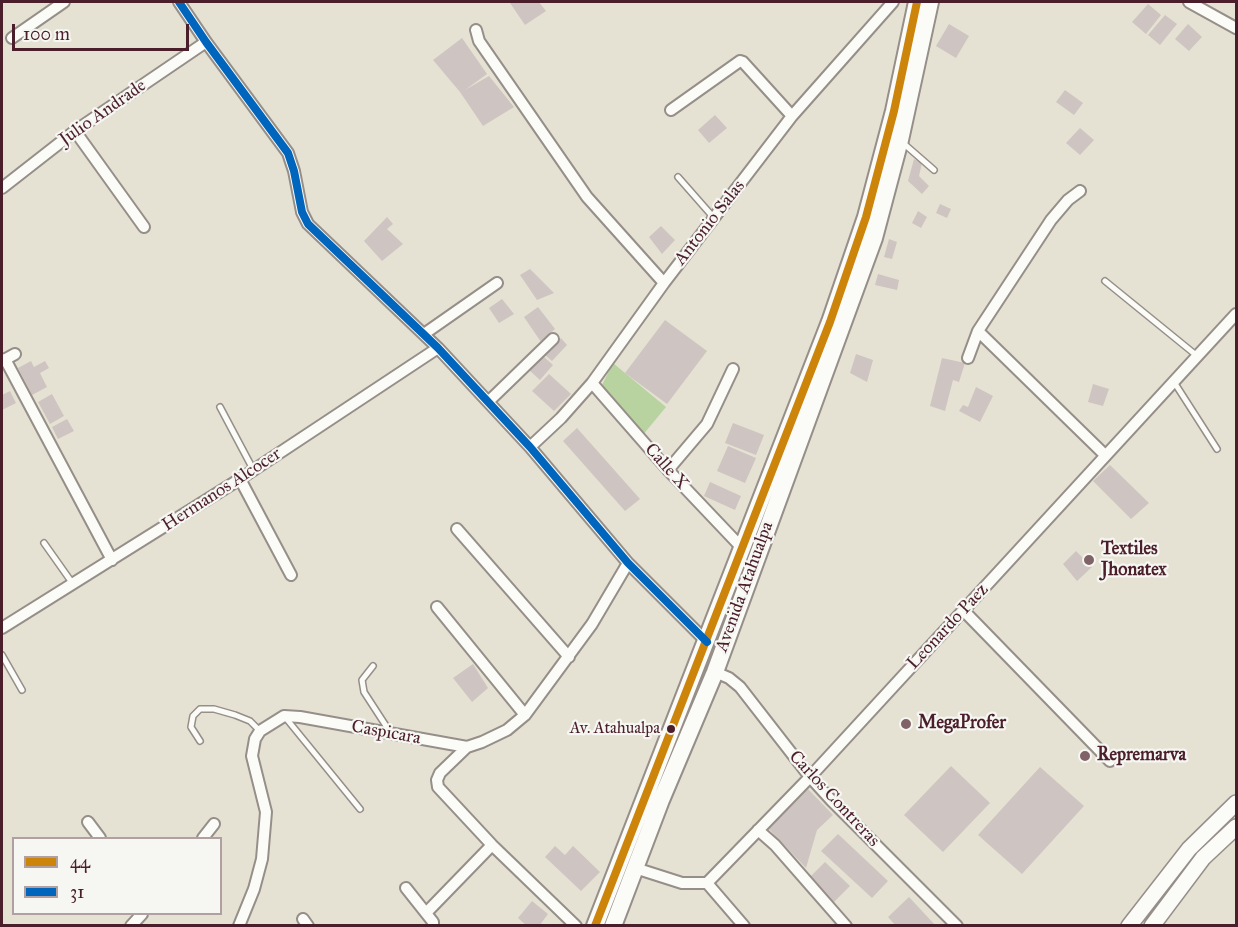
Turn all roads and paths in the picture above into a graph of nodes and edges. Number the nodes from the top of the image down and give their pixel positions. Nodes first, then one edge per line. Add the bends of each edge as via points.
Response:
1 (64, 2) edge
2 (179, 2) edge
3 (917, 2) edge
4 (930, 2) edge
5 (1190, 2) edge
6 (886, 3) edge
7 (1236, 28) edge
8 (476, 30) dead end
9 (12, 38) dead end
10 (206, 42) junction
11 (671, 110) dead end
12 (792, 116) junction
13 (75, 131) junction
14 (900, 140) junction
15 (934, 170) dead end
16 (678, 177) dead end
17 (2, 188) edge
18 (1080, 191) dead end
19 (714, 218) junction
20 (144, 227) dead end
21 (1106, 281) dead end
22 (497, 283) dead end
23 (664, 283) junction
24 (1236, 314) edge
25 (978, 331) junction
26 (424, 334) junction
27 (553, 339) dead end
28 (438, 348) junction
29 (15, 354) dead end
30 (1196, 356) junction
31 (968, 358) dead end
32 (3, 360) edge
33 (733, 369) dead end
34 (1173, 380) junction
35 (592, 383) junction
36 (488, 402) junction
37 (220, 407) dead end
38 (530, 447) junction
39 (1217, 449) dead end
40 (1105, 455) junction
41 (668, 470) junction
42 (254, 471) junction
43 (240, 480) junction
44 (457, 529) dead end
45 (44, 543) dead end
46 (743, 549) junction
47 (112, 560) junction
48 (628, 563) junction
49 (291, 575) dead end
50 (73, 584) junction
51 (437, 607) dead end
52 (963, 610) junction
53 (2, 628) edge
54 (707, 642) junction
55 (2, 655) edge
56 (569, 657) junction
57 (373, 666) dead end
58 (715, 672) junction
59 (22, 690) dead end
60 (525, 715) junction
61 (284, 716) junction
62 (260, 731) junction
63 (391, 733) junction
64 (200, 741) dead end
65 (467, 747) junction
66 (1110, 761) dead end
67 (810, 777) junction
68 (1236, 803) edge
69 (360, 809) dead end
70 (88, 822) dead end
71 (214, 824) dead end
72 (1236, 827) edge
73 (758, 830) junction
74 (98, 837) edge
75 (204, 837) edge
76 (492, 845) junction
77 (635, 868) junction
78 (707, 883) junction
79 (406, 888) dead end
80 (426, 913) junction
81 (616, 924) edge
82 (239, 926) edge
83 (433, 926) edge
84 (576, 926) edge
85 (596, 926) edge
86 (744, 926) edge
87 (846, 926) edge
88 (957, 926) edge
89 (1129, 926) edge
90 (1152, 926) edge

1 - 9 street
2 - 10 street
3 - 46 highway, Avenida Atahualpa via 866,217
4 - 14 highway, Avenida Atahualpa
5 - 7 street
6 - 12 street, Antonio Salas
8 - 23 street via 479,41 587,197
10 - 13 street, Julio Andrade
10 - 26 street via 288,153 308,224
11 - 12 street via 740,61
12 - 19 street, Antonio Salas
13 - 17 street, Julio Andrade
13 - 20 street
14 - 15 lane
14 - 58 highway, Avenida Atahualpa via 874,238
16 - 19 lane
18 - 25 street via 1051,219
19 - 23 street, Antonio Salas
21 - 30 lane
22 - 26 street
23 - 35 street, Antonio Salas
24 - 30 street, Leonardo Paez
25 - 31 street
25 - 40 street
26 - 28 street
27 - 36 street
28 - 36 street
28 - 42 street, Hermanos Alcocer
29 - 32 street
30 - 34 street, Leonardo Paez
32 - 47 street
33 - 41 street via 707,424
34 - 39 lane
34 - 40 street, Leonardo Paez
35 - 38 street, Antonio Salas
35 - 41 street, Calle X
36 - 38 street
37 - 42 lane
38 - 48 street
40 - 52 street, Leonardo Paez
41 - 46 street, Calle X
42 - 43 street, Hermanos Alcocer
43 - 47 street, Hermanos Alcocer
43 - 49 street
44 - 56 street
45 - 50 lane
46 - 54 highway, Avenida Atahualpa
47 - 50 street, Hermanos Alcocer
48 - 54 street
48 - 56 street
50 - 53 street, Hermanos Alcocer
51 - 60 street
52 - 66 street
52 - 67 street, Leonardo Paez
54 - 85 highway, Avenida Atahualpa
55 - 59 lane
56 - 60 street
57 - 63 lane via 362,680 364,692
58 - 67 street, Carlos Contreras via 740,687
58 - 77 highway, Avenida Atahualpa
60 - 65 street via 507,730
61 - 62 street
61 - 63 street, Caspicara
61 - 69 lane
62 - 64 lane via 250,721 235,715 200,709 193,716 191,728
62 - 82 street via 252,756 266,812 262,859
63 - 65 street, Caspicara
65 - 76 street via 436,780 438,787
67 - 73 street, Leonardo Paez
67 - 88 street, Carlos Contreras
68 - 89 main road via 1188,849
70 - 74 street
71 - 75 street
72 - 90 main road via 1203,858
73 - 78 street, Leonardo Paez
73 - 87 street
76 - 80 street
76 - 84 street
77 - 78 street via 682,883
77 - 81 highway, Avenida Atahualpa
78 - 86 street
79 - 80 street
80 - 83 street

